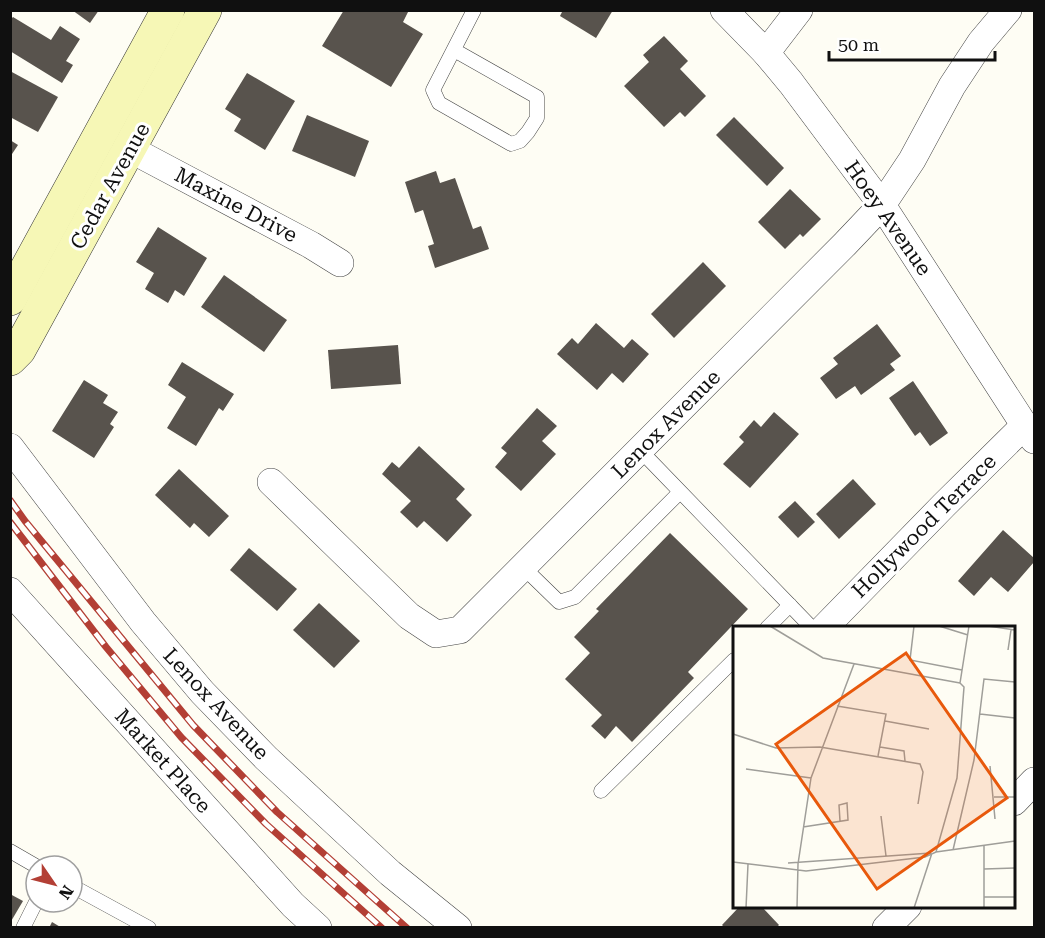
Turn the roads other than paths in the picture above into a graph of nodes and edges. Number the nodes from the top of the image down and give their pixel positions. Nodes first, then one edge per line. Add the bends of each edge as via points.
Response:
1 (168, 10) edge
2 (206, 10) edge
3 (474, 10) edge
4 (724, 10) edge
5 (799, 10) edge
6 (1008, 10) edge
7 (454, 50) junction
8 (766, 53) junction
9 (130, 149) junction
10 (882, 205) junction
11 (340, 263) dead end
12 (10, 299) edge
13 (10, 359) edge
14 (1030, 433) edge
15 (10, 447) edge
16 (640, 450) junction
17 (271, 482) dead end
18 (679, 493) junction
19 (523, 567) junction
20 (10, 591) edge
21 (790, 605) junction
22 (768, 626) edge
23 (811, 626) edge
24 (825, 626) edge
25 (733, 662) edge
26 (1035, 781) edge
27 (601, 791) dead end
28 (1015, 801) edge
29 (10, 850) edge
30 (24, 859) edge
31 (84, 892) edge
32 (906, 908) edge
33 (149, 927) edge
34 (318, 927) edge
35 (458, 927) edge
36 (886, 927) edge

1 - 12 main road, Cedar Avenue
2 - 9 main road, Cedar Avenue
3 - 7 lane
4 - 8 street, Hoey Avenue
5 - 8 street
6 - 10 street, Lenox Avenue via 952,86 912,160
7 - 7 lane via 433,90 439,104 511,144 520,141 537,118 537,97
8 - 10 street, Hoey Avenue
9 - 11 street, Maxine Drive
9 - 13 main road, Cedar Avenue via 20,350
10 - 14 street, Hoey Avenue
10 - 16 street, Lenox Avenue
14 - 24 street, Hollywood Terrace via 944,505
15 - 35 street, Lenox Avenue via 143,622 202,692 266,758 390,873
16 - 18 lane
16 - 19 street, Lenox Avenue
17 - 19 street, Lenox Avenue via 409,616 436,634 460,630
18 - 19 lane via 575,597 559,602
18 - 21 lane
20 - 34 street, Market Place via 293,905
21 - 22 lane
21 - 23 lane
25 - 27 lane
26 - 28 street
29 - 30 lane
31 - 33 lane
32 - 36 street

